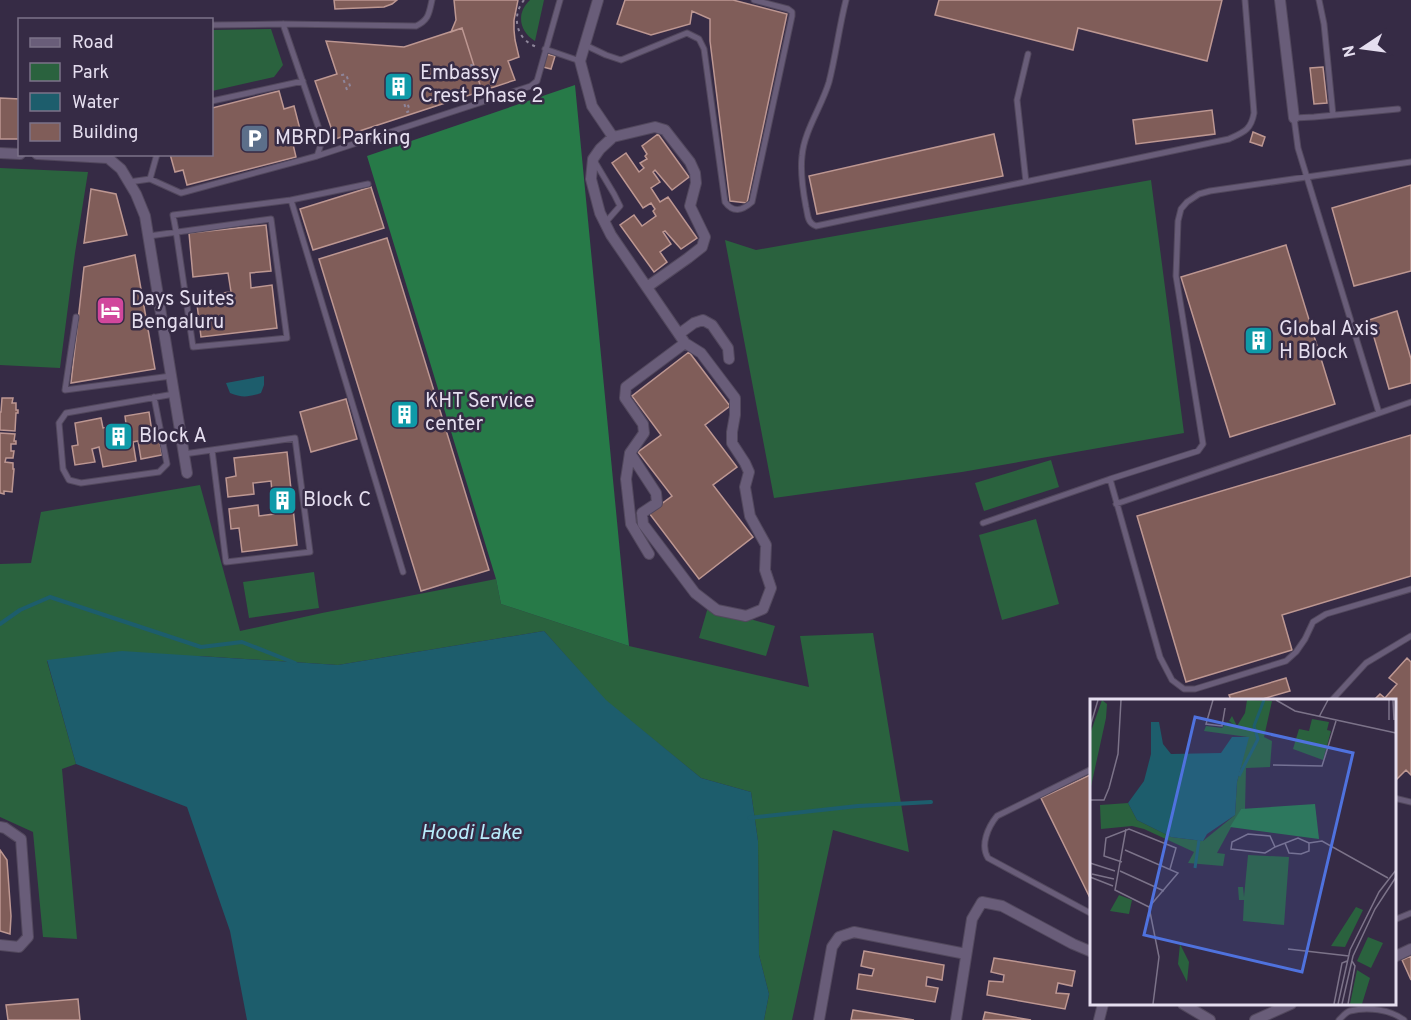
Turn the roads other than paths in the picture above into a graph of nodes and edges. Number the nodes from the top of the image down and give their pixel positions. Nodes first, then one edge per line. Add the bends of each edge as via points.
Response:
1 (432, 0) edge
2 (560, 0) edge
3 (754, 0) edge
4 (846, 0) edge
5 (1245, 0) edge
6 (1280, 0) edge
7 (1319, 0) edge
8 (594, 1) edge
9 (283, 24) junction
10 (213, 25) edge
11 (585, 45) junction
12 (545, 50) junction
13 (1028, 54) dead end
14 (580, 61) junction
15 (303, 81) junction
16 (213, 101) edge
17 (1398, 109) dead end
18 (1333, 115) junction
19 (1294, 118) junction
20 (613, 137) junction
21 (0, 153) edge
22 (18, 154) edge
23 (72, 156) edge
24 (156, 156) edge
25 (318, 156) junction
26 (593, 159) junction
27 (1411, 162) edge
28 (1307, 177) junction
29 (150, 178) junction
30 (129, 182) junction
31 (1026, 182) junction
32 (368, 184) dead end
33 (291, 200) junction
34 (605, 223) junction
35 (176, 231) junction
36 (148, 236) junction
37 (647, 287) junction
38 (76, 317) dead end
39 (682, 339) junction
40 (729, 359) dead end
41 (171, 376) junction
42 (174, 394) junction
43 (154, 397) junction
44 (1411, 402) edge
45 (1379, 413) junction
46 (212, 450) junction
47 (630, 453) junction
48 (184, 454) junction
49 (187, 473) dead end
50 (1110, 479) junction
51 (1116, 504) junction
52 (983, 523) dead end
53 (649, 554) dead end
54 (403, 572) dead end
55 (1411, 588) edge
56 (1411, 636) edge
57 (1333, 699) edge
58 (1090, 771) edge
59 (1396, 798) edge
60 (1411, 802) edge
61 (0, 827) edge
62 (1090, 913) edge
63 (1411, 913) edge
64 (1396, 920) edge
65 (0, 945) edge
66 (1411, 949) edge
67 (1090, 951) edge
68 (966, 954) junction
69 (1396, 956) edge
70 (1103, 1005) edge
71 (1185, 1005) edge
72 (1287, 1005) edge
73 (1345, 1005) edge
74 (1348, 1011) junction
75 (819, 1020) edge
76 (956, 1020) edge
77 (1100, 1020) edge
78 (1210, 1020) edge
79 (1255, 1020) edge
80 (1339, 1020) edge
81 (1404, 1020) edge

1 - 9 lane via 428,16 417,26
2 - 12 lane
3 - 11 lane via 788,9 792,16 752,202 744,208 729,208 725,201 704,49 699,39 687,33 621,60
4 - 31 lane via 828,83 802,155 804,198 812,225
5 - 31 lane via 1254,113 1247,130 1229,139
6 - 19 street
7 - 18 lane
8 - 11 street
9 - 10 lane
9 - 15 lane
11 - 14 street
12 - 14 lane
12 - 25 lane via 537,81 531,86
13 - 31 lane via 1017,100
14 - 20 street via 592,106
15 - 16 lane
15 - 25 lane via 320,132
17 - 18 lane
18 - 19 lane
19 - 28 lane
20 - 26 street
20 - 37 street via 655,127 665,130 695,173 690,206 705,237 702,247
21 - 22 street
23 - 30 street via 108,158
24 - 29 lane
25 - 29 lane via 181,193
26 - 34 street via 591,179
26 - 34 lane via 620,206
27 - 28 lane
28 - 45 lane
28 - 50 lane via 1210,191 1199,194 1181,209 1176,276 1203,444 1198,451
29 - 30 lane
30 - 36 street via 145,216
32 - 33 lane
33 - 35 lane via 173,214
33 - 54 lane
34 - 37 street
35 - 35 lane via 271,219 287,338 193,347
35 - 36 lane
36 - 41 street
37 - 39 street
38 - 41 lane via 66,390
39 - 40 street via 694,322 703,320 712,325 728,348
39 - 47 street via 626,387 625,398 643,424 644,434
39 - 47 street via 701,353 735,398 732,443 749,472 745,487 750,516 766,545 765,570 771,588 763,609 746,616 717,610 695,593 643,524 642,513 657,503 656,493
41 - 42 street
42 - 43 lane
42 - 48 street
43 - 43 lane via 66,413 59,423 63,469 69,480 81,483 159,472 167,464
44 - 45 lane
45 - 51 lane
46 - 46 lane via 296,438 310,552 226,562
46 - 48 lane
47 - 53 street via 626,479 631,524
48 - 49 street
50 - 51 lane
50 - 52 lane
51 - 55 lane via 1160,657 1172,680 1184,689 1196,689 1286,661 1305,639 1313,622 1326,614
56 - 57 lane via 1366,663
58 - 62 lane via 997,816 990,826 984,851 988,858
59 - 60 lane
61 - 65 street via 21,838 28,937 19,947
63 - 64 lane
66 - 69 street
67 - 68 street via 1002,906 981,902 972,919
68 - 75 street via 854,932 839,937 832,947
68 - 76 street
70 - 77 street
71 - 78 street
72 - 79 street
73 - 74 lane
74 - 80 lane
74 - 81 lane via 1390,1012

